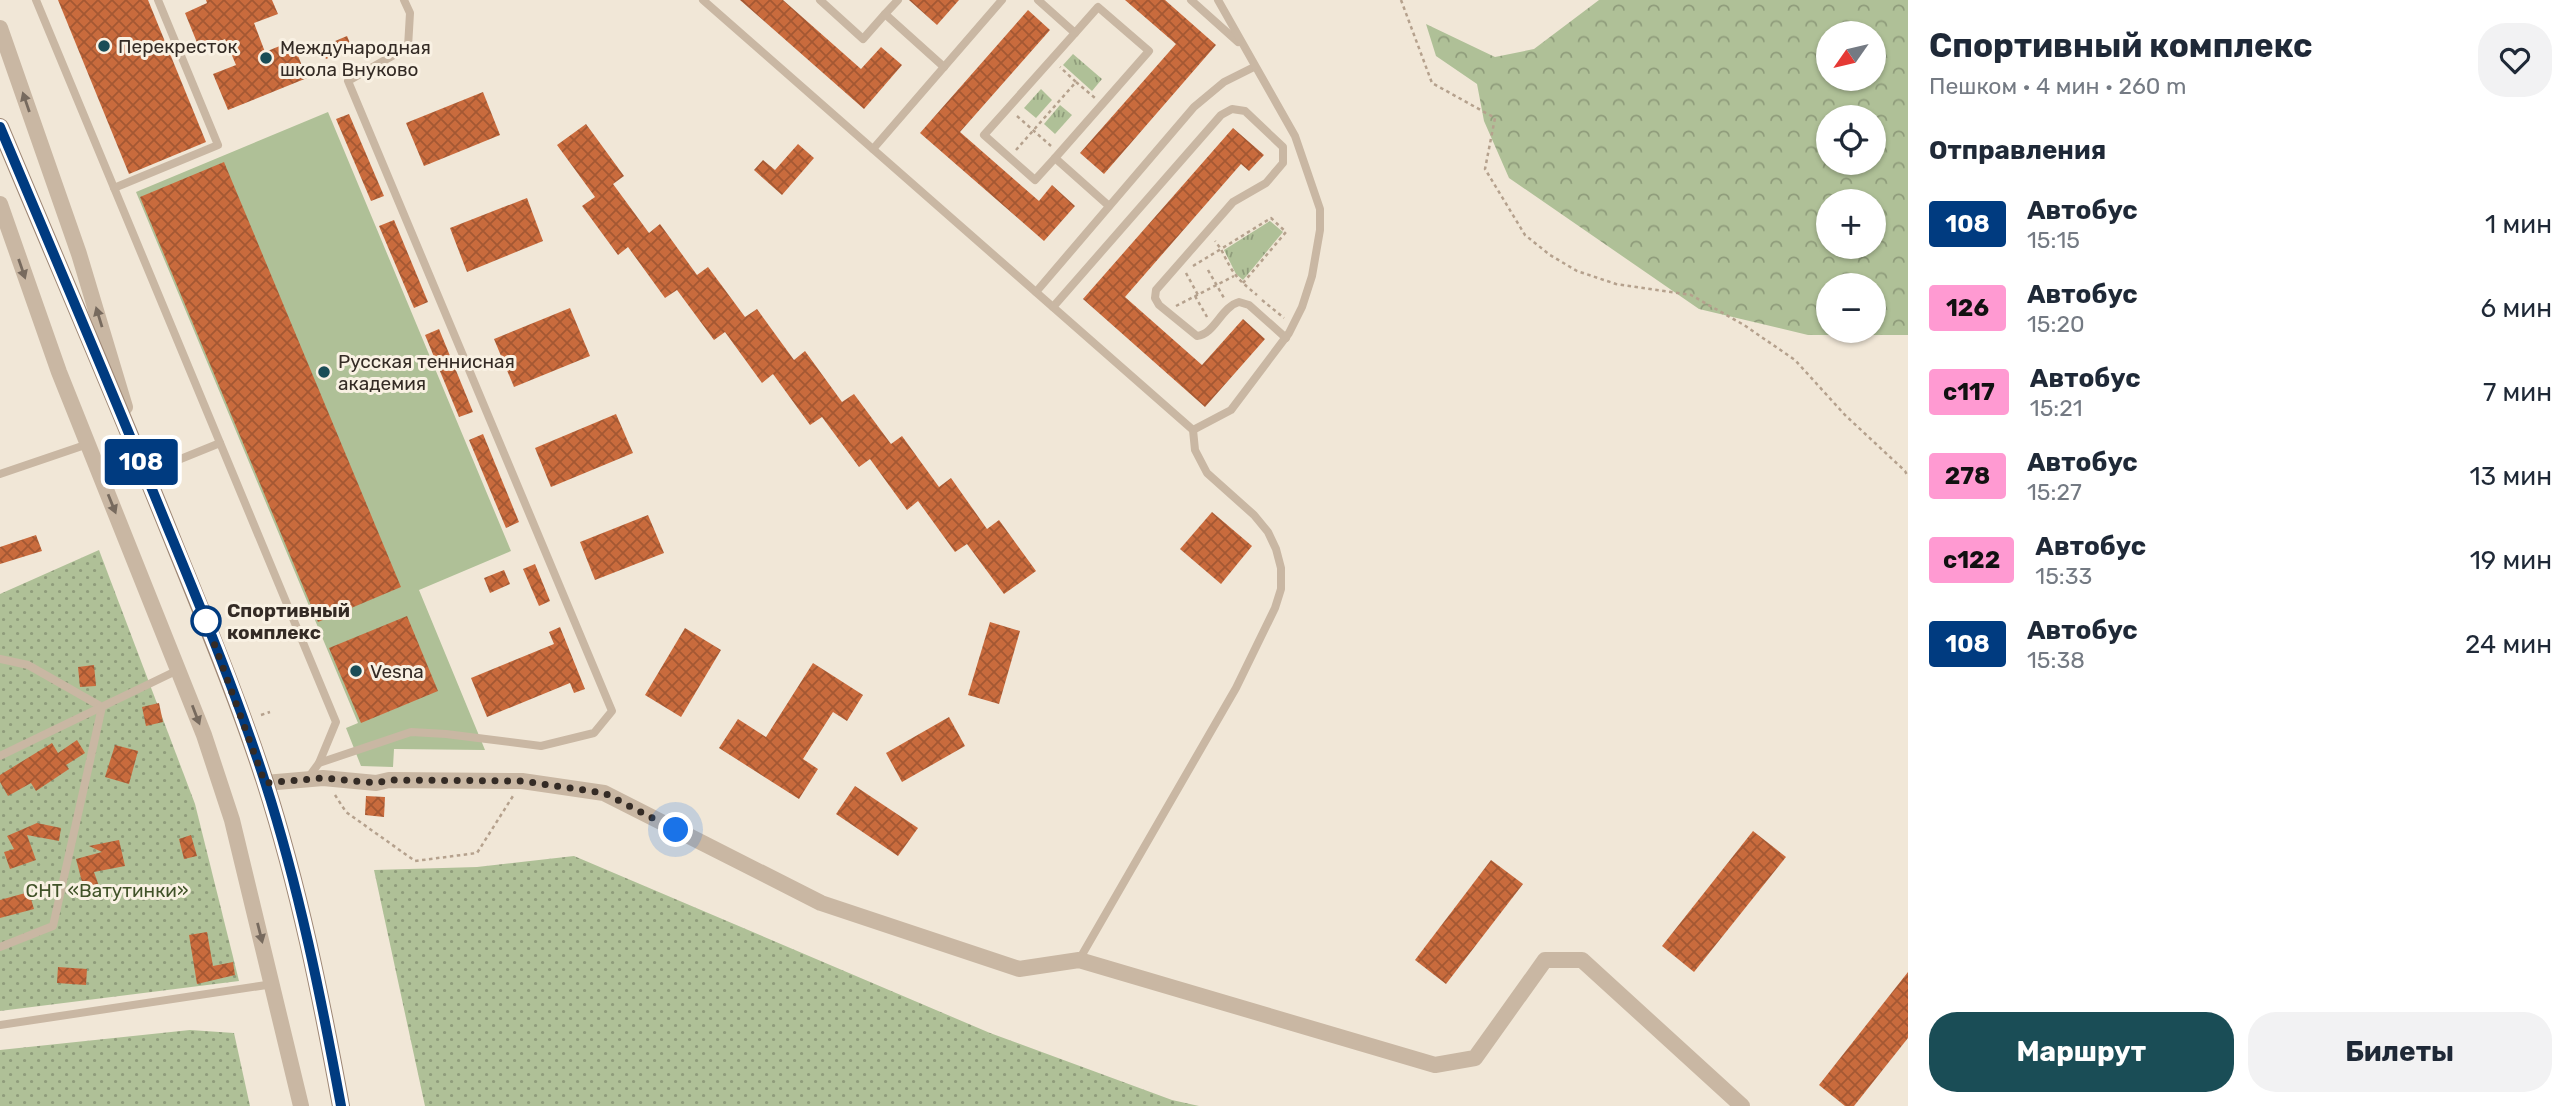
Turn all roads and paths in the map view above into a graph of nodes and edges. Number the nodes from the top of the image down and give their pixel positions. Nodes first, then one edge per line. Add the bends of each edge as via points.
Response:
1 (36, 0) edge
2 (158, 0) edge
3 (404, 0) edge
4 (820, 0) edge
5 (898, 0) edge
6 (1002, 0) edge
7 (1038, 0) edge
8 (1191, 0) edge
9 (1218, 0) edge
10 (1401, 0) edge
11 (706, 1) edge
12 (885, 14) junction
13 (0, 28) edge
14 (1075, 33) junction
15 (1243, 46) junction
16 (1051, 60) junction
17 (944, 67) junction
18 (1254, 67) junction
19 (1076, 82) junction
20 (1102, 105) junction
21 (1008, 108) junction
22 (0, 127) edge
23 (1034, 130) junction
24 (873, 149) junction
25 (1057, 155) junction
26 (1010, 158) junction
27 (114, 188) junction
28 (0, 204) edge
29 (1110, 206) junction
30 (1208, 230) junction
31 (1221, 249) junction
32 (1208, 270) dead end
33 (1234, 276) junction
34 (1243, 283) junction
35 (1217, 285) junction
36 (1036, 292) junction
37 (1196, 295) junction
38 (1229, 306) junction
39 (1053, 307) junction
40 (1167, 311) junction
41 (1293, 325) junction
42 (1212, 326) junction
43 (1286, 338) junction
44 (1193, 430) junction
45 (220, 443) junction
46 (88, 444) junction
47 (138, 454) junction
48 (146, 473) junction
49 (0, 474) edge
50 (1908, 477) edge
51 (0, 659) edge
52 (178, 670) junction
53 (102, 707) junction
54 (270, 712) dead end
55 (261, 715) dead end
56 (0, 756) edge
57 (321, 771) junction
58 (522, 781) junction
59 (265, 783) junction
60 (0, 947) edge
61 (1079, 960) junction
62 (273, 984) junction
63 (0, 1025) edge
64 (300, 1106) edge
65 (341, 1106) edge
66 (1742, 1106) edge

1 - 27 lane
2 - 27 lane via 218,145
3 - 57 lane via 410,13 408,47 348,81 612,711 594,733 541,746 411,732
4 - 12 lane via 863,39
5 - 12 lane
6 - 17 lane
7 - 14 lane
8 - 15 lane
9 - 15 lane
10 - 50 path via 1432,83 1495,118 1485,169 1525,234 1577,271 1616,284 1691,295 1744,325 1795,360
11 - 24 lane
12 - 17 lane
47 -> 13 street via 79,254
14 - 16 lane
14 - 20 lane via 1098,6 1149,51
15 - 18 lane
16 - 19 path
16 - 21 lane
17 - 24 lane
18 - 29 lane via 1224,82 1194,107
18 - 41 lane via 1295,136 1320,209 1312,276
19 - 20 path
19 - 23 path
20 - 25 lane
21 - 23 path
21 - 26 lane via 984,135
22 - 47 main road
23 - 25 path
23 - 26 path
24 - 36 lane
25 - 26 lane via 1035,180
25 - 29 lane
27 - 45 lane
28 -> 46 street
29 - 36 lane
30 - 31 path
30 - 39 lane via 1233,202 1266,183 1283,163 1283,147 1245,111 1232,109 1221,115
30 - 40 lane via 1156,290 1156,301
31 - 33 path
31 - 34 path via 1271,218 1286,232
31 - 37 path via 1184,271
32 - 35 path
33 - 34 path
33 - 35 path
34 - 41 path
35 - 37 path
35 - 38 path
36 - 39 lane
37 - 40 path
37 - 42 path
38 - 42 lane
38 - 43 lane via 1244,303
39 - 44 lane
40 - 42 lane via 1196,336
41 - 43 lane
43 - 44 lane via 1231,410
44 - 61 lane via 1195,450 1207,473 1268,532 1281,568 1281,589 1236,688
45 - 48 lane
45 - 57 lane via 336,722
46 - 49 lane
46 -> 52 street
47 - 48 main road
48 - 59 main road via 224,666
51 - 53 lane via 28,665
52 - 53 lane
52 -> 62 street via 232,820
53 - 56 lane
53 - 60 lane via 53,926
54 - 55 path
57 - 58 street via 376,783
57 - 58 path via 346,812 415,860 477,853
57 - 59 street via 306,780
58 - 61 street via 604,793 821,903 1019,969
59 - 65 main road via 309,943
61 - 66 street via 1435,1065 1475,1058 1545,960 1582,960
62 - 63 lane
62 - 64 street

